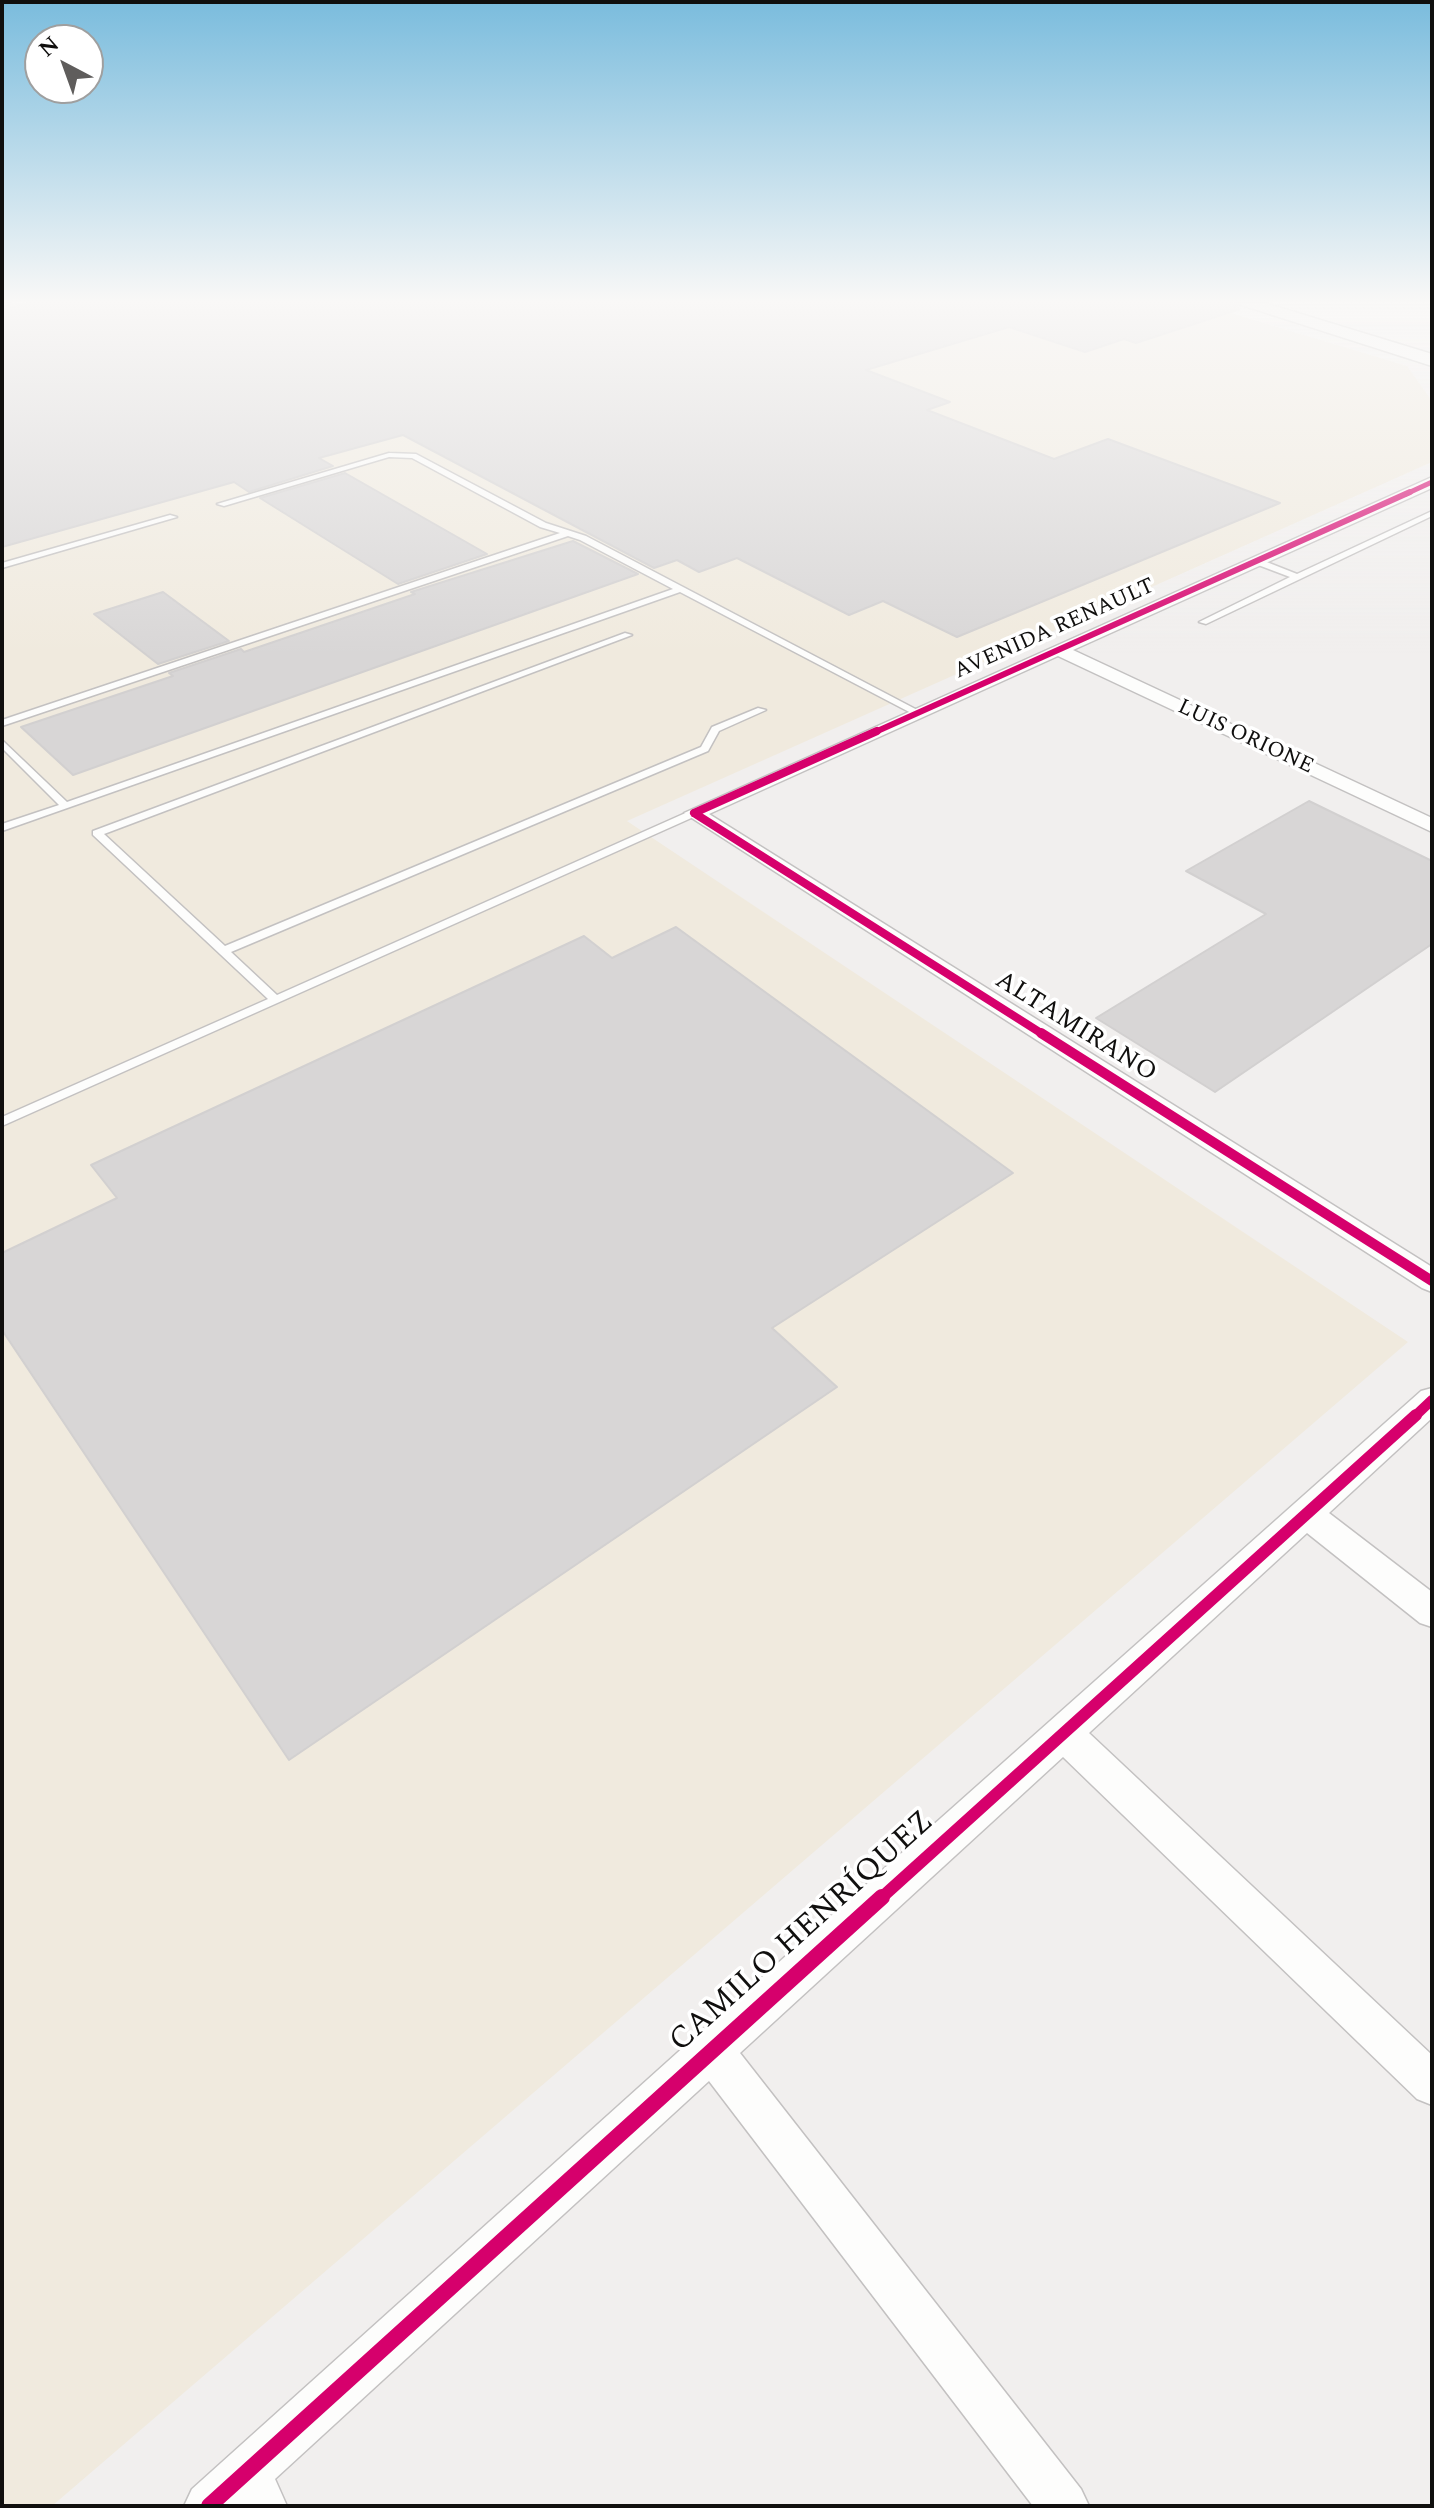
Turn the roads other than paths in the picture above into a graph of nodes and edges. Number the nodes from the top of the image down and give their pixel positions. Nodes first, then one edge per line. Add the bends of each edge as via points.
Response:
1 (1432, 482) edge
2 (221, 504) dead end
3 (1432, 513) edge
4 (173, 517) dead end
5 (569, 533) junction
6 (1256, 561) junction
7 (2, 566) edge
8 (1297, 577) junction
9 (680, 589) junction
10 (1203, 622) dead end
11 (628, 635) dead end
12 (1059, 650) junction
13 (761, 710) dead end
14 (918, 713) junction
15 (2, 723) edge
16 (2, 743) edge
17 (66, 806) junction
18 (694, 813) junction
19 (1432, 826) edge
20 (2, 828) edge
21 (223, 951) junction
22 (276, 1000) junction
23 (2, 1122) edge
24 (1432, 1281) edge
25 (1432, 1400) edge
26 (1306, 1514) junction
27 (1432, 1612) edge
28 (1063, 1733) junction
29 (712, 2050) junction
30 (1432, 2084) edge
31 (254, 2490) edge
32 (209, 2506) edge
33 (1064, 2506) edge

1 - 6 street, AVENIDA RENAULT
2 - 5 lane via 401,454
3 - 8 lane
4 - 7 lane
5 - 9 lane
5 - 15 lane
6 - 8 lane
6 - 12 street, AVENIDA RENAULT
8 - 10 lane
9 - 14 lane
9 - 17 lane
11 - 21 lane via 97,833
12 - 14 street, AVENIDA RENAULT
12 - 19 street, LUIS ORIONE
13 - 21 lane via 715,729 705,749
14 - 18 street, AVENIDA RENAULT
16 - 17 lane
17 - 20 lane
18 - 22 lane
18 - 24 street, ALTAMIRANO
21 - 22 lane
22 - 23 lane
25 - 26 street, CAMILO HENRÍQUEZ
26 - 27 street
26 - 28 street, CAMILO HENRÍQUEZ
28 - 29 street, CAMILO HENRÍQUEZ
28 - 30 street
29 - 31 street, CAMILO HENRÍQUEZ
29 - 33 street
31 - 32 street, CAMILO HENRÍQUEZ

